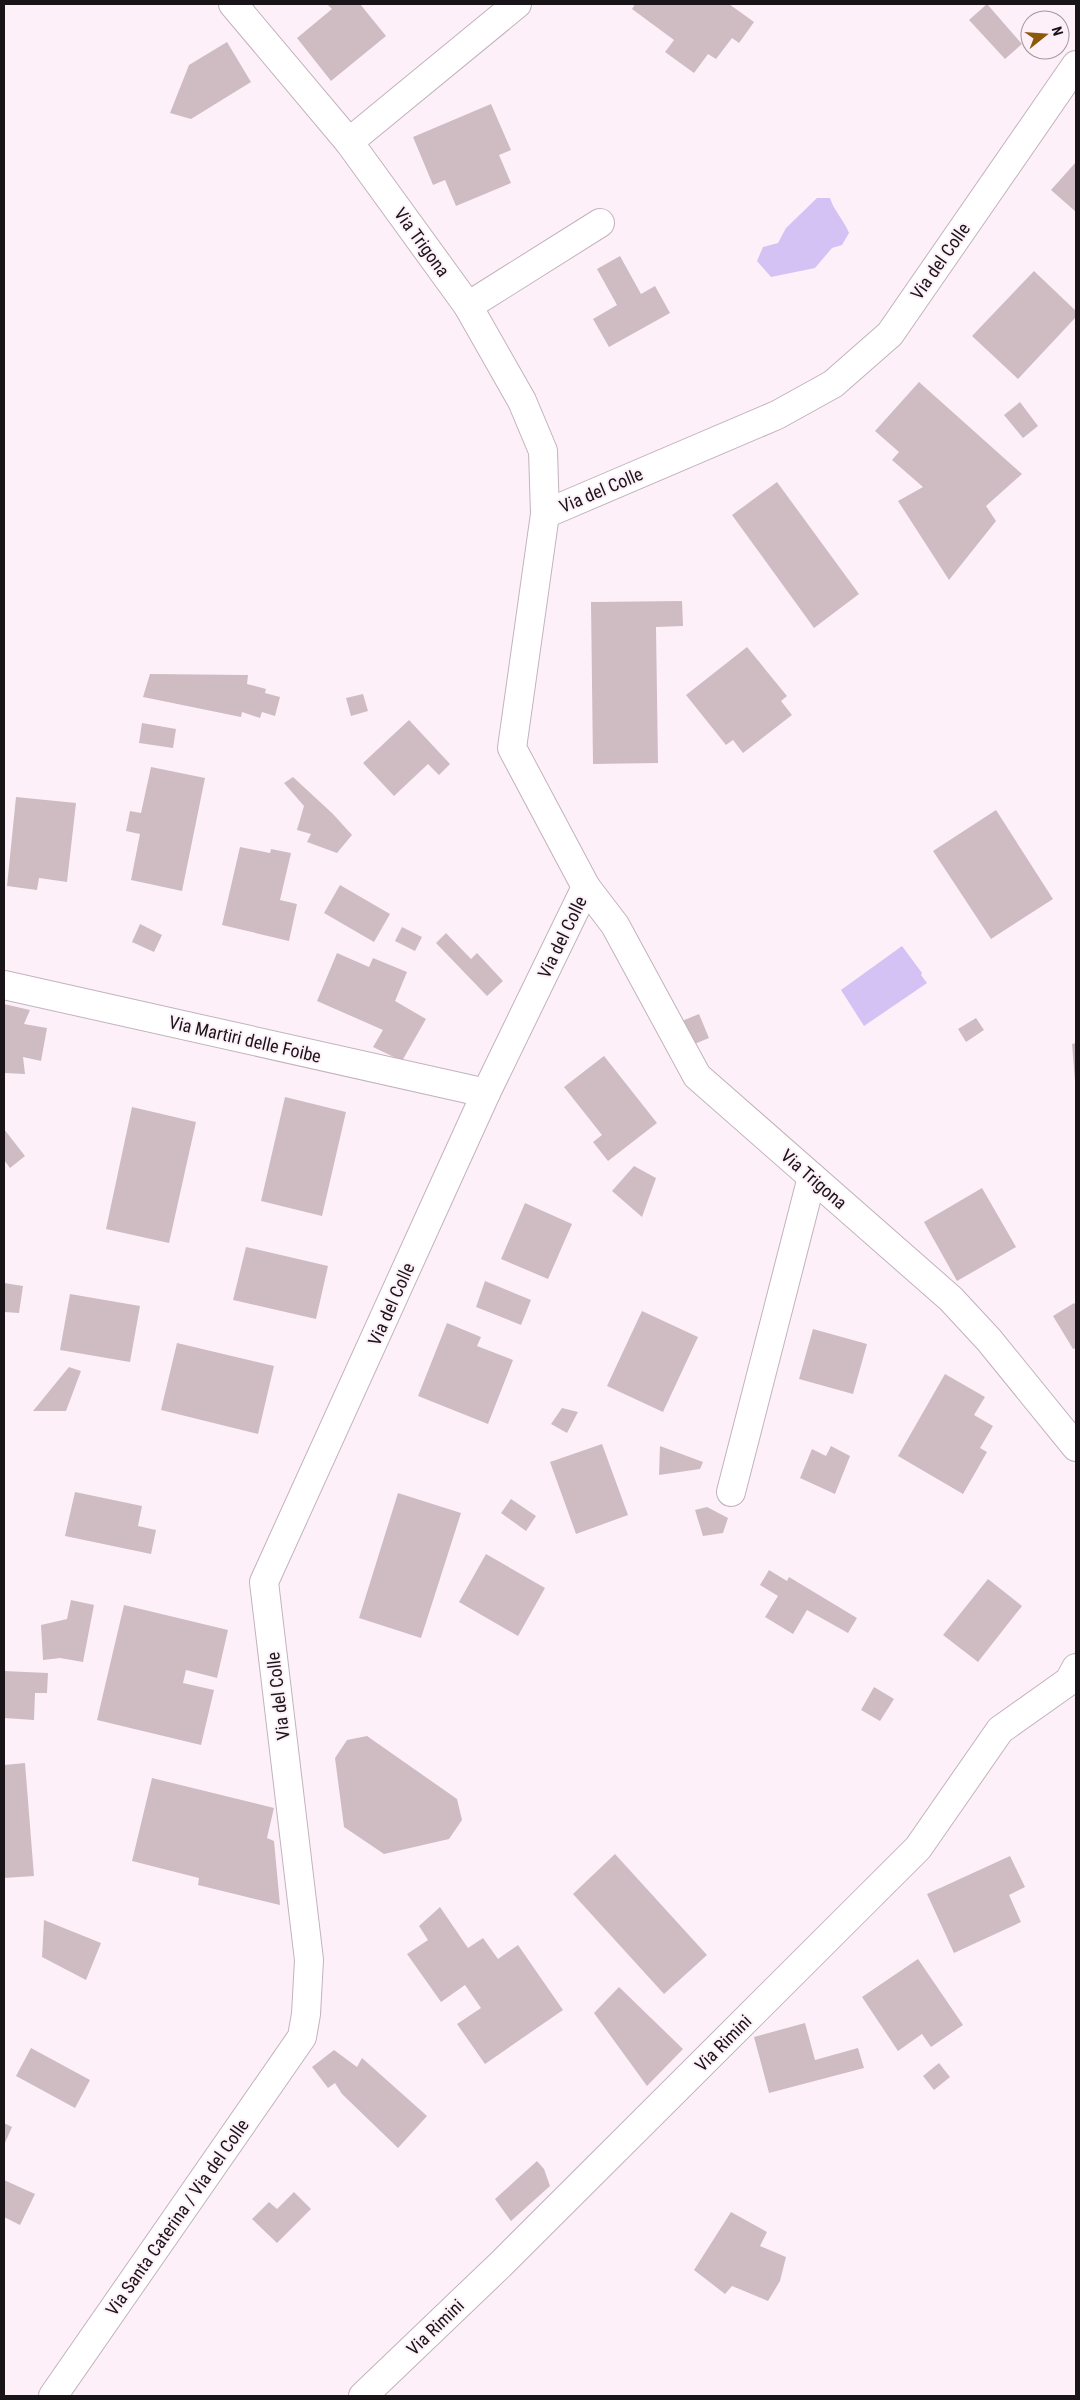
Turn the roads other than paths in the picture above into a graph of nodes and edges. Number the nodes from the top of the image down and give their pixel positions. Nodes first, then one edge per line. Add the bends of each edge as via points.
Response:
1 (233, 4) edge
2 (517, 4) edge
3 (1076, 65) edge
4 (349, 142) junction
5 (600, 223) dead end
6 (468, 306) junction
7 (545, 514) junction
8 (586, 887) junction
9 (4, 985) edge
10 (486, 1093) junction
11 (812, 1177) junction
12 (1076, 1447) edge
13 (731, 1492) dead end
14 (1074, 1676) edge
15 (302, 2037) joint
16 (53, 2396) edge
17 (363, 2396) edge

1 - 4 street, Via Trigona
2 - 4 street
3 - 7 street, Via del Colle via 890,334 833,384 777,415
4 - 6 street, Via Trigona
5 - 6 street
6 - 7 street, Via Trigona via 522,401 543,451
7 - 8 street, Via del Colle via 512,748
8 - 10 street, Via del Colle
8 - 11 street, Via Trigona via 615,925 697,1076
9 - 10 street, Via Martiri delle Foibe
10 - 15 street, Via del Colle via 264,1582 309,1960
11 - 12 street, Via Trigona via 951,1299 989,1340
11 - 13 street
14 - 17 street, Via Rimini via 1000,1730 918,1848 509,2256
15 - 16 street, Via Santa Caterina / Via del Colle

